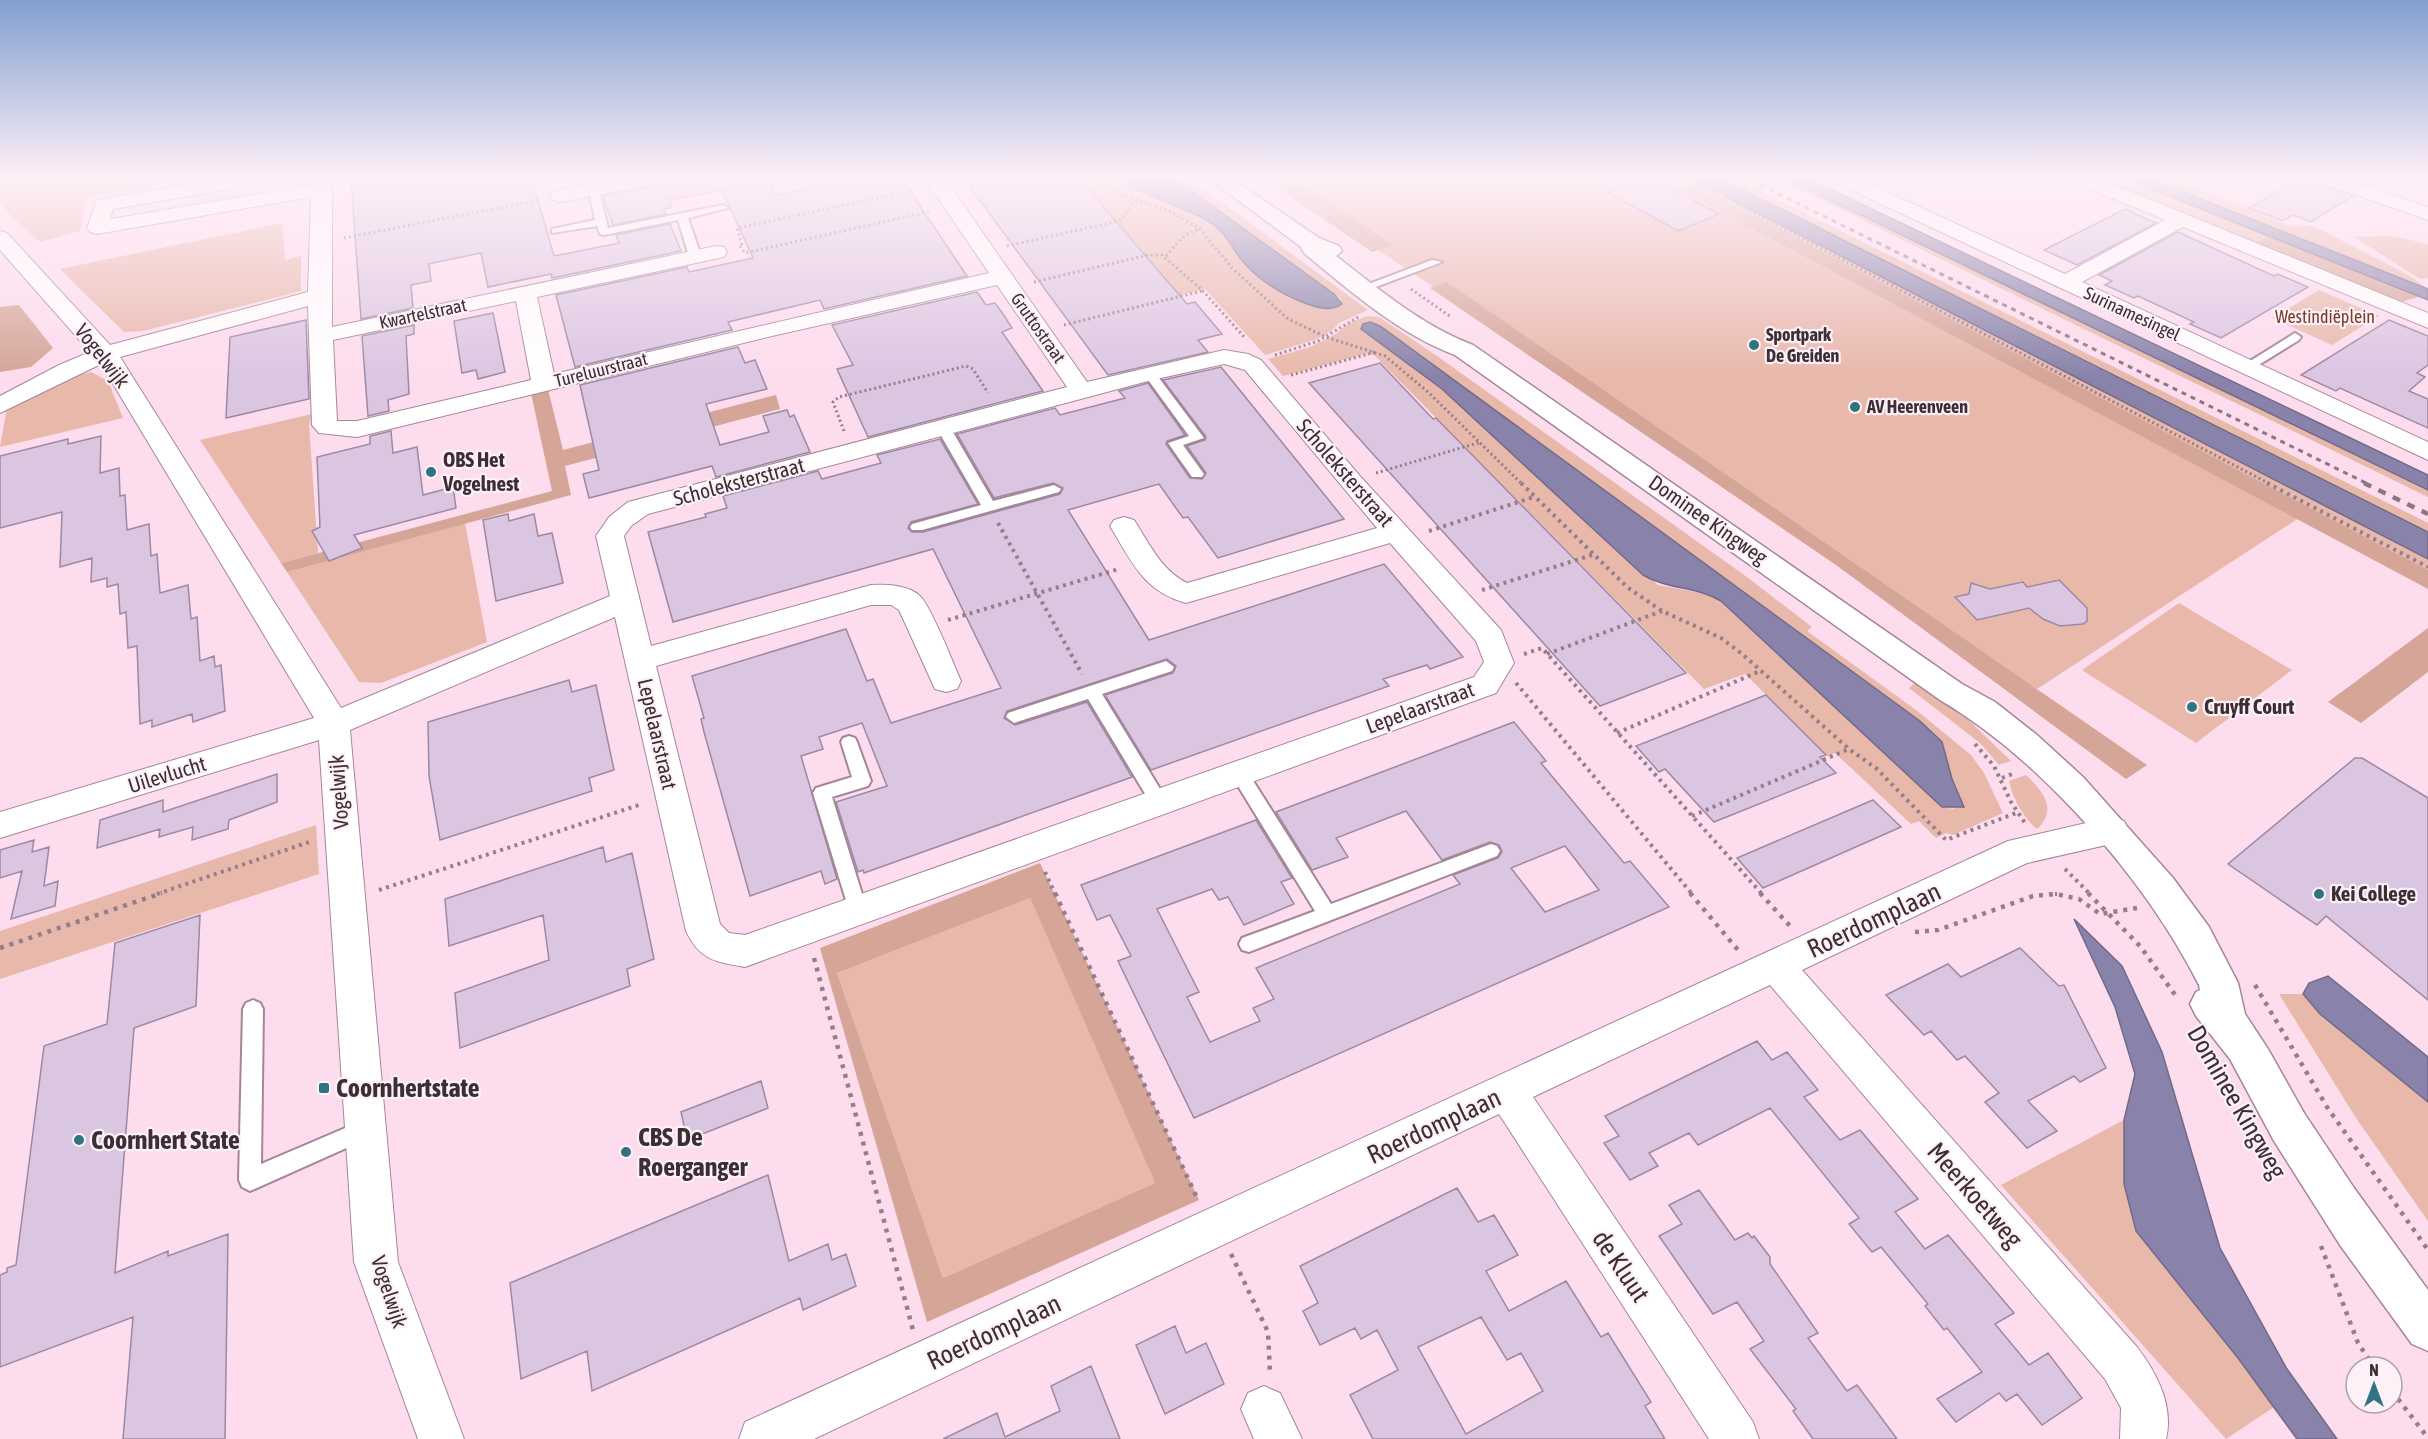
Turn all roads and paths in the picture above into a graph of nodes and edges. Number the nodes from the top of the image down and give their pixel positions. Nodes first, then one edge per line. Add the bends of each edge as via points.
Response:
1 (6, 243) edge
2 (320, 243) edge
3 (698, 243) edge
4 (790, 243) edge
5 (979, 243) edge
6 (1020, 243) edge
7 (1178, 243) edge
8 (1213, 243) edge
9 (1311, 243) edge
10 (1811, 243) edge
11 (1982, 243) edge
12 (2138, 243) edge
13 (2241, 243) edge
14 (742, 245) joint
15 (985, 251) junction
16 (705, 254) junction
17 (1166, 256) junction
18 (1436, 262) dead end
19 (1006, 282) junction
20 (2066, 282) junction
21 (1372, 285) junction
22 (1203, 291) junction
23 (525, 292) junction
24 (319, 296) junction
25 (1363, 315) dead end
26 (2428, 321) edge
27 (1040, 331) junction
28 (321, 336) junction
29 (1326, 337) junction
30 (2295, 337) dead end
31 (1376, 352) junction
32 (105, 354) junction
33 (1259, 367) junction
34 (2245, 368) junction
35 (1149, 373) junction
36 (544, 383) junction
37 (1082, 392) junction
38 (990, 397) dead end
39 (0, 406) edge
40 (943, 427) junction
41 (845, 434) dead end
42 (1480, 442) junction
43 (2428, 452) edge
44 (1197, 474) dead end
45 (1350, 481) junction
46 (1054, 489) dead end
47 (1534, 497) junction
48 (989, 507) junction
49 (1124, 526) dead end
50 (917, 527) dead end
51 (1399, 536) junction
52 (1592, 555) junction
53 (1147, 560) junction
54 (2428, 567) edge
55 (1037, 593) junction
56 (1455, 598) junction
57 (625, 601) junction
58 (1662, 611) junction
59 (921, 627) junction
60 (1547, 654) junction
61 (640, 660) junction
62 (1499, 663) junction
63 (1166, 667) dead end
64 (1760, 670) junction
65 (946, 681) dead end
66 (1092, 691) junction
67 (1014, 717) dead end
68 (334, 724) junction
69 (1617, 733) junction
70 (849, 742) dead end
71 (1849, 749) junction
72 (2022, 771) dead end
73 (1239, 773) junction
74 (2002, 778) dead end
75 (671, 795) junction
76 (1159, 802) junction
77 (2017, 813) dead end
78 (1692, 816) junction
79 (0, 825) edge
80 (341, 831) junction
81 (2102, 834) junction
82 (1033, 847) junction
83 (1491, 851) dead end
84 (2060, 864) dead end
85 (346, 900) junction
86 (2138, 908) dead end
87 (858, 910) junction
88 (2108, 911) junction
89 (1327, 914) junction
90 (1881, 917) junction
91 (806, 928) junction
92 (1249, 944) dead end
93 (0, 948) edge
94 (1781, 963) junction
95 (253, 1009) dead end
96 (2184, 1010) dead end
97 (2215, 1033) junction
98 (1507, 1092) junction
99 (2244, 1120) dead end
100 (365, 1130) junction
101 (2402, 1217) dead end
102 (2393, 1218) dead end
103 (1211, 1229) junction
104 (2318, 1241) dead end
105 (2428, 1328) edge
106 (2366, 1355) edge
107 (922, 1366) junction
108 (2404, 1407) edge
109 (1271, 1424) edge
110 (786, 1433) edge
111 (2428, 1438) edge
112 (441, 1439) edge
113 (1736, 1439) edge
114 (2143, 1439) edge

1 - 32 street, Vogelwijk
2 - 24 street, Tureluurstraat
3 - 16 lane
4 - 14 path via 745,253
5 - 15 street, Gruttostraat
6 - 15 path
7 - 17 path
8 - 29 path via 1232,268 1288,320
9 - 21 main road, Dominee Kingweg via 1319,254
10 - 54 path
11 - 20 street, Surinamesingel
12 - 20 street
13 - 26 street
14 - 16 path
15 - 19 street, Gruttostraat
16 - 23 street, Kwartelstraat
17 - 19 path via 1148,255
17 - 22 path
18 - 21 lane
19 - 27 street, Gruttostraat
19 - 36 street, Tureluurstraat
20 - 34 street, Surinamesingel
21 - 81 main road, Dominee Kingweg via 1419,326 1464,350 1951,692 2046,787
22 - 27 path
22 - 33 path
23 - 28 street, Kwartelstraat
23 - 36 street
24 - 28 street, Tureluurstraat
24 - 32 street
25 - 29 path
27 - 37 street, Gruttostraat
28 - 36 street, Tureluurstraat via 328,428 357,429
29 - 31 path
29 - 33 path
30 - 34 lane
31 - 33 path
31 - 42 path via 1428,392
32 - 39 street
32 - 68 street, Vogelwijk
33 - 35 street, Scholeksterstraat via 1235,357 1214,357
33 - 45 street, Scholeksterstraat
34 - 43 street, Surinamesingel
35 - 37 street, Scholeksterstraat
35 - 44 lane via 1197,438 1175,443
37 - 40 street, Scholeksterstraat
38 - 41 path via 973,369 966,366 900,381 832,402
40 - 48 lane
40 - 57 street, Scholeksterstraat via 626,514 610,536
42 - 45 path
42 - 47 path
45 - 51 street, Scholeksterstraat
46 - 48 lane
47 - 51 path
47 - 52 path
48 - 50 lane
48 - 55 path
49 - 53 street, Scholeksterstraat
51 - 53 street, Scholeksterstraat via 1186,593 1171,590 1160,582
51 - 56 street
52 - 56 path
52 - 58 path via 1627,587
53 - 55 path
55 - 59 path
55 - 66 path
56 - 62 street via 1490,637
57 - 61 street, Scholeksterstraat
57 - 68 street
58 - 60 path
58 - 64 path via 1721,638
59 - 61 street, Lepelaarstraat via 911,604 889,593
59 - 65 street, Lepelaarstraat
60 - 62 path via 1542,648
60 - 69 path
61 - 75 street, Lepelaarstraat
62 - 73 street, Lepelaarstraat via 1485,685
62 - 94 path
63 - 66 lane
64 - 69 path
64 - 71 path
66 - 67 lane
66 - 76 lane
68 - 79 street, Uilevlucht
68 - 80 street, Vogelwijk
69 - 78 path
70 - 87 lane via 861,781 822,793
71 - 77 path via 1877,769 1946,840
71 - 78 path
72 - 74 path
73 - 76 street, Lepelaarstraat
73 - 89 lane
75 - 85 path
75 - 91 street, Lepelaarstraat via 704,932 719,947 745,951
76 - 82 street, Lepelaarstraat
78 - 94 path
80 - 85 street, Vogelwijk
80 - 93 path
81 - 90 street, Roerdomplaan via 2020,851
81 - 97 main road, Dominee Kingweg via 2154,882 2198,945 2227,1004
82 - 87 street, Lepelaarstraat
82 - 103 path
83 - 89 lane
84 - 88 path, Dominee Kingweg
85 - 100 street, Vogelwijk
86 - 88 path
87 - 91 street, Lepelaarstraat
88 - 90 path via 2100,914 2086,902 2052,893 1924,933
88 - 96 path, Dominee Kingweg via 2157,965
89 - 92 lane
90 - 94 street, Roerdomplaan
91 - 107 path
94 - 98 street, Roerdomplaan
94 - 114 street, Meerkoetweg via 2121,1363 2136,1385 2145,1409
95 - 100 lane via 250,1180
97 - 99 path, Dominee Kingweg
97 - 105 main road, Dominee Kingweg via 2288,1124 2340,1207
98 - 103 street, Roerdomplaan
98 - 113 street, de Kluut
100 - 112 street, Vogelwijk via 376,1262
101 - 102 path
103 - 107 street, Roerdomplaan
103 - 109 path via 1230,1252 1268,1332 1271,1382 1278,1401
104 - 106 path
107 - 110 street, Roerdomplaan
108 - 111 path

